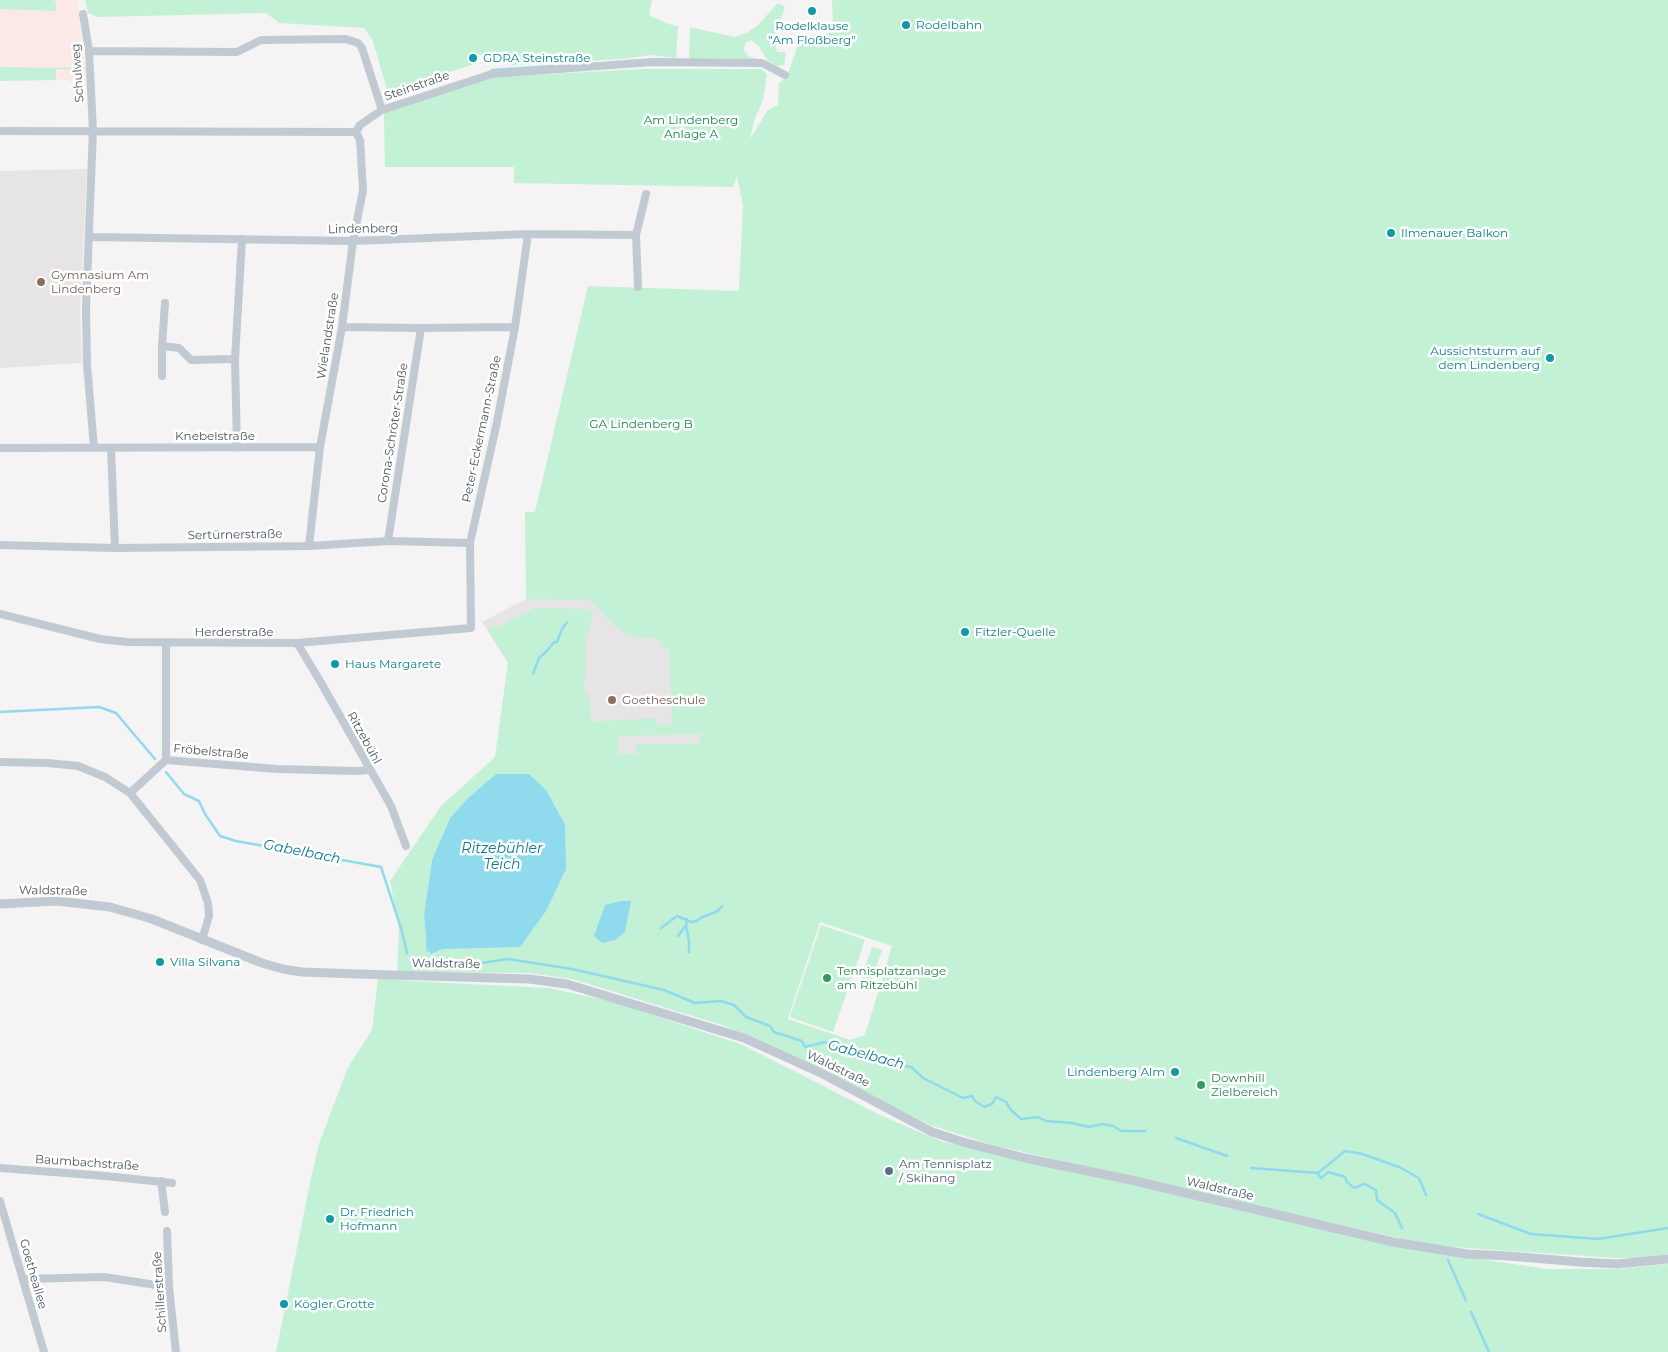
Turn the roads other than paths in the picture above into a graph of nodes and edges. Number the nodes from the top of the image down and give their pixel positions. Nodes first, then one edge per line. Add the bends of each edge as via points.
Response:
1 (83, 14) dead end
2 (89, 52) junction
3 (785, 75) dead end
4 (382, 110) junction
5 (93, 130) junction
6 (0, 131) edge
7 (356, 132) junction
8 (646, 194) dead end
9 (528, 234) junction
10 (636, 235) junction
11 (90, 236) junction
12 (242, 239) junction
13 (353, 241) junction
14 (638, 287) dead end
15 (165, 303) dead end
16 (342, 327) junction
17 (515, 327) junction
18 (421, 328) junction
19 (162, 346) junction
20 (235, 359) junction
21 (162, 376) dead end
22 (320, 447) junction
23 (0, 448) edge
24 (94, 448) junction
25 (111, 448) junction
26 (237, 448) junction
27 (388, 542) junction
28 (470, 542) junction
29 (0, 545) edge
30 (309, 546) junction
31 (115, 548) junction
32 (0, 614) edge
33 (472, 628) joint
34 (166, 643) junction
35 (297, 644) junction
36 (166, 760) junction
37 (0, 762) edge
38 (370, 770) junction
39 (130, 793) junction
40 (406, 846) dead end
41 (0, 904) edge
42 (202, 940) junction
43 (0, 1168) edge
44 (161, 1181) junction
45 (172, 1183) dead end
46 (0, 1201) edge
47 (164, 1212) dead end
48 (167, 1231) dead end
49 (1668, 1259) edge
50 (24, 1279) junction
51 (169, 1287) junction
52 (44, 1352) edge
53 (176, 1352) edge

1 - 2 street, Schulweg
2 - 4 street via 237,52 261,40 346,39 362,48
2 - 5 street, Schulweg
3 - 4 street, Steinstraße via 762,63 652,62 492,74
4 - 7 street, Steinstraße via 360,125
5 - 6 street
5 - 7 street
5 - 11 street, Schulweg
7 - 13 street, Wielandstraße via 360,140 363,190
8 - 10 street
9 - 10 street, Lindenberg
9 - 13 street, Lindenberg
9 - 17 street, Peter-Eckermann-Straße
10 - 14 street
11 - 12 street, Lindenberg
11 - 24 street, Schulweg via 86,349
12 - 13 street, Lindenberg
12 - 20 street
13 - 16 street, Wielandstraße
15 - 19 street
16 - 18 street
16 - 22 street, Wielandstraße
17 - 18 street
17 - 28 street, Peter-Eckermann-Straße
18 - 27 street, Corona-Schröter-Straße
19 - 20 street via 180,348 191,360
19 - 21 street
20 - 26 street
22 - 26 street, Knebelstraße
22 - 30 street, Wielandstraße
23 - 24 street, Knebelstraße
24 - 25 street, Knebelstraße
25 - 26 street, Knebelstraße
25 - 31 street
27 - 28 street, Sertürnerstraße
27 - 30 street, Sertürnerstraße
28 - 33 street, Peter-Eckermann-Straße
29 - 31 street, Sertürnerstraße
30 - 31 street, Sertürnerstraße
32 - 34 street, Herderstraße via 100,639
33 - 35 street, Herderstraße
34 - 35 street, Herderstraße
34 - 36 street, Fröbelstraße
35 - 38 street, Ritzebühl
36 - 38 street, Fröbelstraße via 277,769
36 - 39 street
37 - 39 street via 78,766 105,777
38 - 40 street, Ritzebühl via 391,806
39 - 42 street via 200,880 210,916
41 - 42 street, Waldstraße via 57,901 110,907 152,919
42 - 49 street, Waldstraße via 262,963 302,972 529,979 567,984 744,1038 823,1074 932,1132 963,1142 1393,1242 1467,1254 1580,1262 1617,1264
43 - 44 street, Baumbachstraße
44 - 45 street, Baumbachstraße
44 - 47 street
46 - 50 street, Goetheallee
48 - 51 street, Schillerstraße
50 - 51 street via 104,1277
50 - 52 street, Goetheallee
51 - 53 street, Schillerstraße

